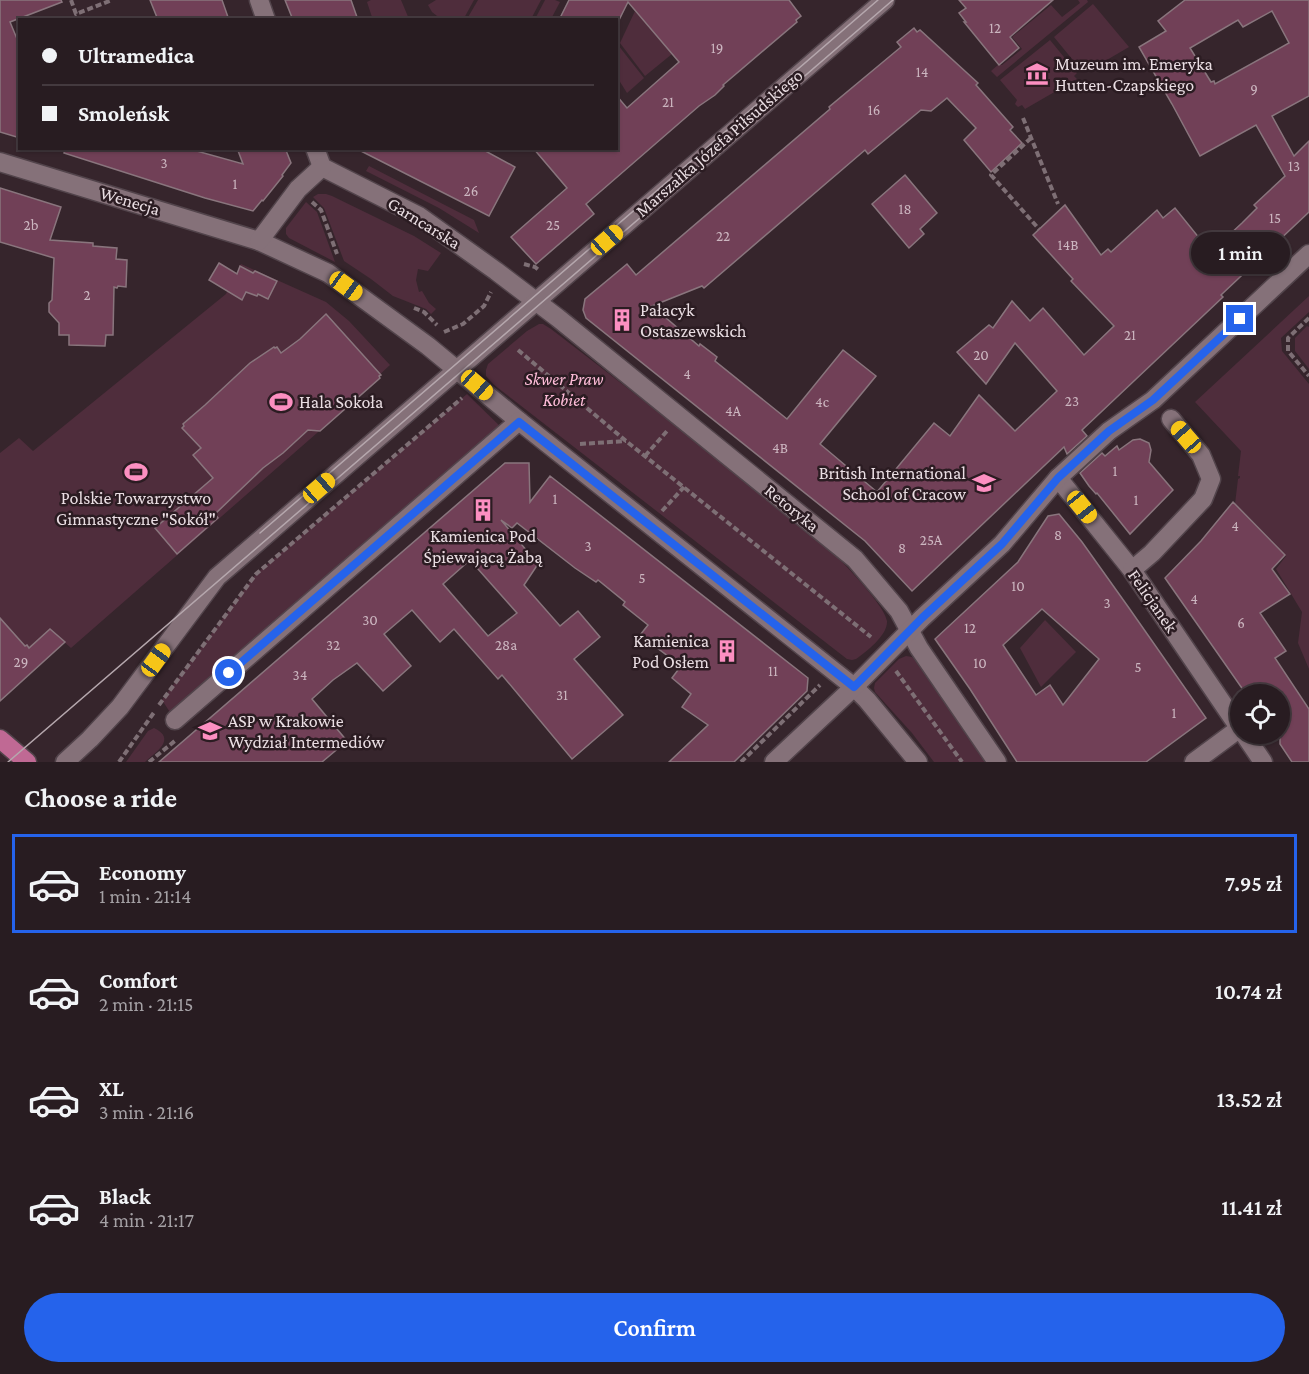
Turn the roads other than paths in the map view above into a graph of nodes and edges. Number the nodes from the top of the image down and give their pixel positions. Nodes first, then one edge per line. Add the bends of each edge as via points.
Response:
1 (259, 0) edge
2 (885, 0) edge
3 (265, 18) edge
4 (316, 150) edge
5 (0, 162) edge
6 (322, 167) junction
7 (259, 240) junction
8 (1309, 254) edge
9 (535, 302) junction
10 (457, 369) junction
11 (1171, 419) dead end
12 (519, 422) junction
13 (1058, 478) junction
14 (1132, 570) junction
15 (910, 630) junction
16 (854, 687) junction
17 (1230, 713) edge
18 (175, 720) dead end
19 (1230, 735) edge
20 (0, 739) edge
21 (1251, 744) edge
22 (27, 762) edge
23 (65, 762) edge
24 (774, 762) edge
25 (918, 762) edge
26 (997, 762) edge
27 (1194, 762) edge
28 (1263, 762) edge

1 - 3 street
2 - 9 street, Marszałka Józefa Piłsudskiego
4 - 6 street
5 - 7 street, Wenecja
6 - 7 street via 298,189
6 - 9 street, Garncarska via 419,216
7 - 10 street, Wenecja via 327,273
8 - 13 street via 1153,400 1109,431
9 - 10 street, Marszałka Józefa Piłsudskiego
9 - 15 street, Retoryka via 855,559
10 - 12 street
10 - 23 street, Marszałka Józefa Piłsudskiego via 217,576 120,707
11 - 14 street via 1202,455 1211,479 1203,499
12 - 16 street
12 - 18 street
13 - 14 street, Felicjanek
13 - 15 street via 1002,544
14 - 17 street, Felicjanek
15 - 16 street
15 - 26 street, Retoryka
16 - 24 street
16 - 25 street
19 - 27 street
20 - 22 main road
21 - 28 street

